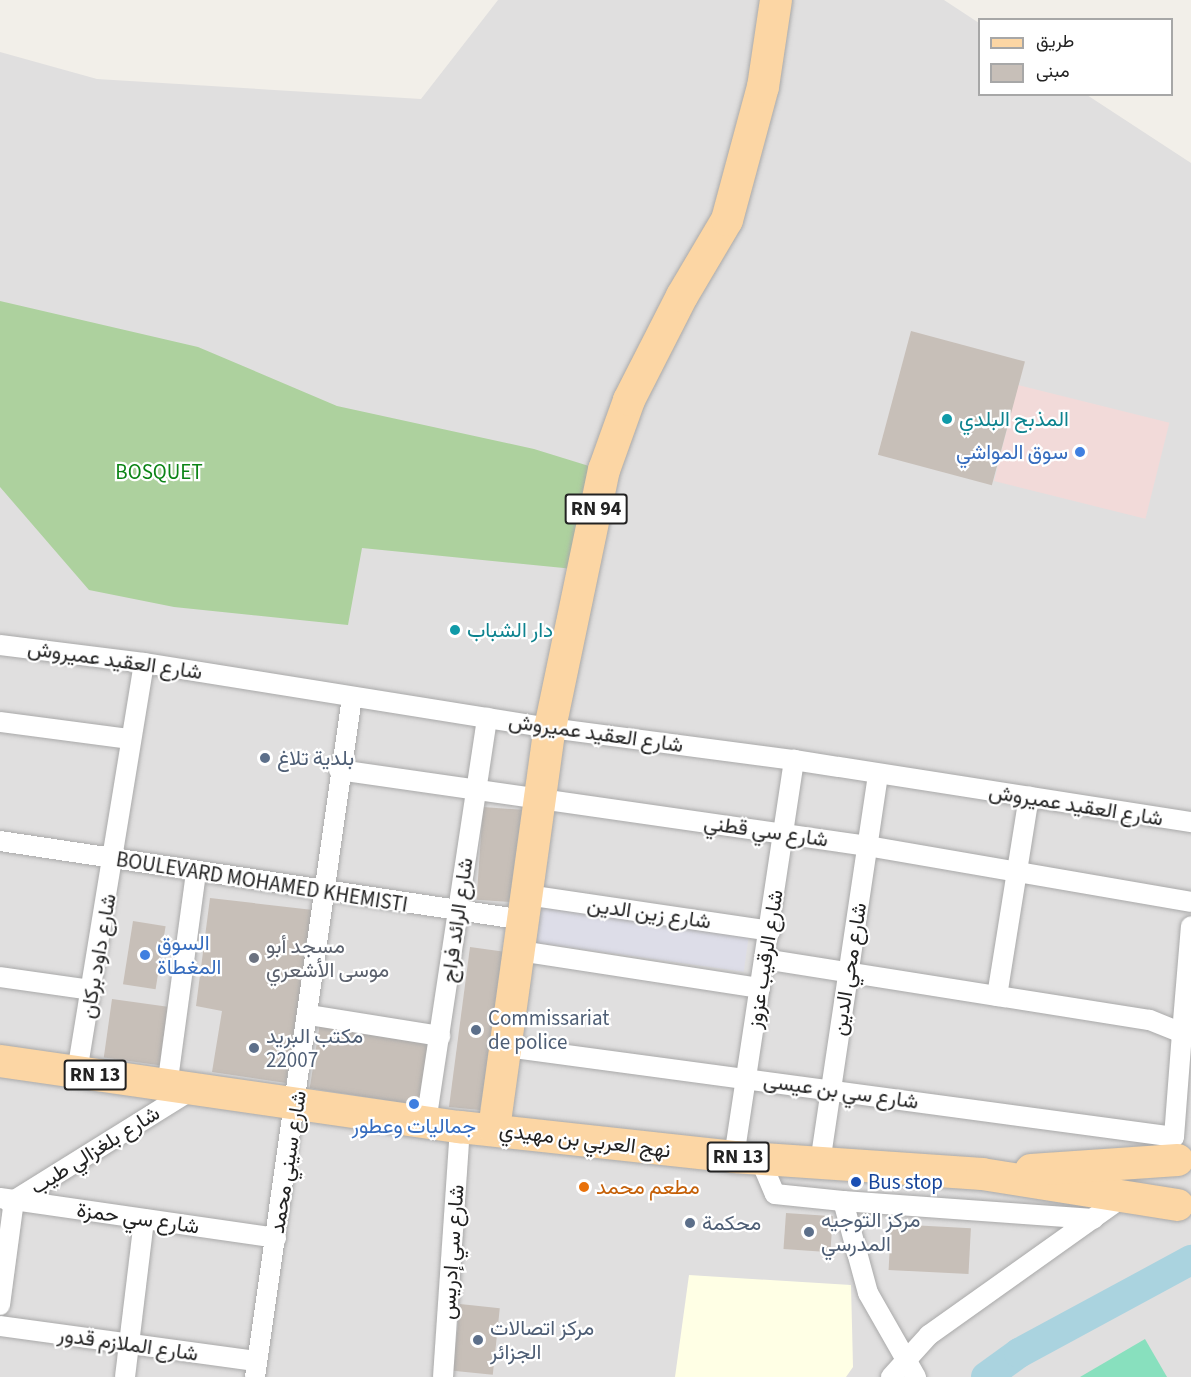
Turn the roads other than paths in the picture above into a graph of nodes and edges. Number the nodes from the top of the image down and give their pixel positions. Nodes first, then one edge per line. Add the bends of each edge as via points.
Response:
1 (777, 0) edge
2 (0, 645) edge
3 (144, 663) junction
4 (352, 697) junction
5 (488, 717) junction
6 (0, 722) edge
7 (550, 728) junction
8 (130, 739) junction
9 (794, 760) junction
10 (339, 770) junction
11 (878, 775) junction
12 (475, 791) junction
13 (1029, 797) junction
14 (539, 799) junction
15 (1191, 822) edge
16 (784, 834) junction
17 (0, 842) edge
18 (868, 846) junction
19 (115, 860) junction
20 (196, 872) junction
21 (1019, 873) junction
22 (326, 891) junction
23 (1191, 902) edge
24 (526, 908) junction
25 (458, 913) junction
26 (1191, 926) edge
27 (770, 931) junction
28 (520, 951) junction
29 (765, 959) junction
30 (849, 972) junction
31 (0, 977) edge
32 (760, 988) junction
33 (91, 990) junction
34 (997, 996) junction
35 (309, 1015) junction
36 (1182, 1033) junction
37 (440, 1036) junction
38 (507, 1047) junction
39 (0, 1061) edge
40 (77, 1072) junction
41 (747, 1078) junction
42 (178, 1089) junction
43 (830, 1090) junction
44 (297, 1103) junction
45 (426, 1122) junction
46 (460, 1126) junction
47 (494, 1129) junction
48 (1181, 1151) edge
49 (747, 1158) junction
50 (820, 1163) junction
51 (982, 1174) junction
52 (1122, 1198) junction
53 (843, 1201) junction
54 (5, 1202) edge
55 (1184, 1207) edge
56 (144, 1219) junction
57 (1093, 1219) junction
58 (276, 1238) junction
59 (0, 1305) edge
60 (0, 1326) edge
61 (128, 1346) junction
62 (256, 1369) edge
63 (911, 1369) edge
64 (125, 1377) edge
65 (443, 1377) edge
66 (891, 1377) edge

1 - 7 main road, RN 94 via 763,87 727,220 682,296 629,400 604,470
2 - 3 street, شارع العقيد عميروش
3 - 4 street, شارع العقيد عميروش
3 - 8 street, شارع داود بركان
4 - 5 street, شارع العقيد عميروش
4 - 10 street, شارع سيني محمد
5 - 7 street, شارع العقيد عميروش
5 - 12 street, شارع الرائد فراج
6 - 8 street
7 - 9 street, شارع العقيد عميروش
7 - 14 main road, RN 94
8 - 19 street, شارع داود بركان
9 - 11 street, شارع العقيد عميروش
9 - 16 street, شارع الرقيب عزوز
10 - 12 street, شارع سي قطني
10 - 22 street, شارع سيني محمد
11 - 13 street, شارع العقيد عميروش
11 - 18 street, شارع محي الدين
12 - 14 street, شارع سي قطني
12 - 25 street, شارع الرائد فراج
13 - 15 street, شارع العقيد عميروش
13 - 21 street
14 - 16 street, شارع سي قطني
14 - 24 main road, RN 94
16 - 18 street, شارع سي قطني
16 - 27 street, شارع الرقيب عزوز
17 - 19 street, BOULEVARD MOHAMED KHEMISTI
18 - 21 street, شارع سي قطني
18 - 30 street, شارع محي الدين
19 - 20 street, BOULEVARD MOHAMED KHEMISTI
19 - 33 street, شارع داود بركان
20 - 22 street, BOULEVARD MOHAMED KHEMISTI
20 - 42 street
21 - 23 street, شارع سي قطني
21 - 34 street
22 - 25 street, BOULEVARD MOHAMED KHEMISTI
22 - 35 street, شارع سيني محمد
24 - 25 street, BOULEVARD MOHAMED KHEMISTI
24 - 27 street, شارع زين الدين
24 - 28 main road, RN 94
25 - 37 street, شارع الرائد فراج
26 - 36 street
27 - 29 street, شارع الرقيب عزوز
28 - 32 street
28 - 38 main road, RN 94
29 - 30 street
29 - 32 street, شارع الرقيب عزوز
30 - 34 street
30 - 43 street, شارع محي الدين
31 - 33 street
32 - 41 street, شارع الرقيب عزوز
33 - 40 street, شارع داود بركان
34 - 36 street via 1149,1020
35 - 37 street
35 - 44 street, شارع سيني محمد
36 - 48 street
37 - 45 street, شارع الرائد فراج
38 - 41 street, شارع سي بن عيسى
38 - 47 main road, RN 94
39 - 40 main road, RN 13
40 - 42 main road, RN 13
41 - 43 street, شارع سي بن عيسى
41 - 49 street, شارع الرقيب عزوز
42 - 44 main road, نهج العربي بن مهيدي / RN 13
42 - 54 street, شارع بلغزالي طيب
43 - 48 street, شارع سي بن عيسى
43 - 50 street, شارع محي الدين
44 - 45 main road, نهج العربي بن مهيدي / RN 13
44 - 58 street, شارع سيني محمد
45 - 46 main road, نهج العربي بن مهيدي / RN 13
46 - 47 main road, نهج العربي بن مهيدي / RN 13
46 - 65 street, شارع سي إدريس
47 - 49 main road, نهج العربي بن مهيدي / RN 13
48 - 51 main road, RN 13
48 - 55 main road via 1171,1167 1167,1188
49 - 50 main road, نهج العربي بن مهيدي / RN 13
49 - 53 street via 775,1194
50 - 51 main road, نهج العربي بن مهيدي / RN 13
51 - 52 main road, RN 13
52 - 55 main road, RN 13
52 - 57 street
53 - 57 street
53 - 63 street via 868,1293
54 - 56 street, شارع سي حمزة
54 - 59 street
56 - 58 street, شارع سي حمزة
56 - 61 street
57 - 63 street via 929,1335
58 - 62 street, شارع سيني محمد
60 - 61 street, شارع الملازم قدور
61 - 62 street, شارع الملازم قدور
61 - 64 street
63 - 66 street

